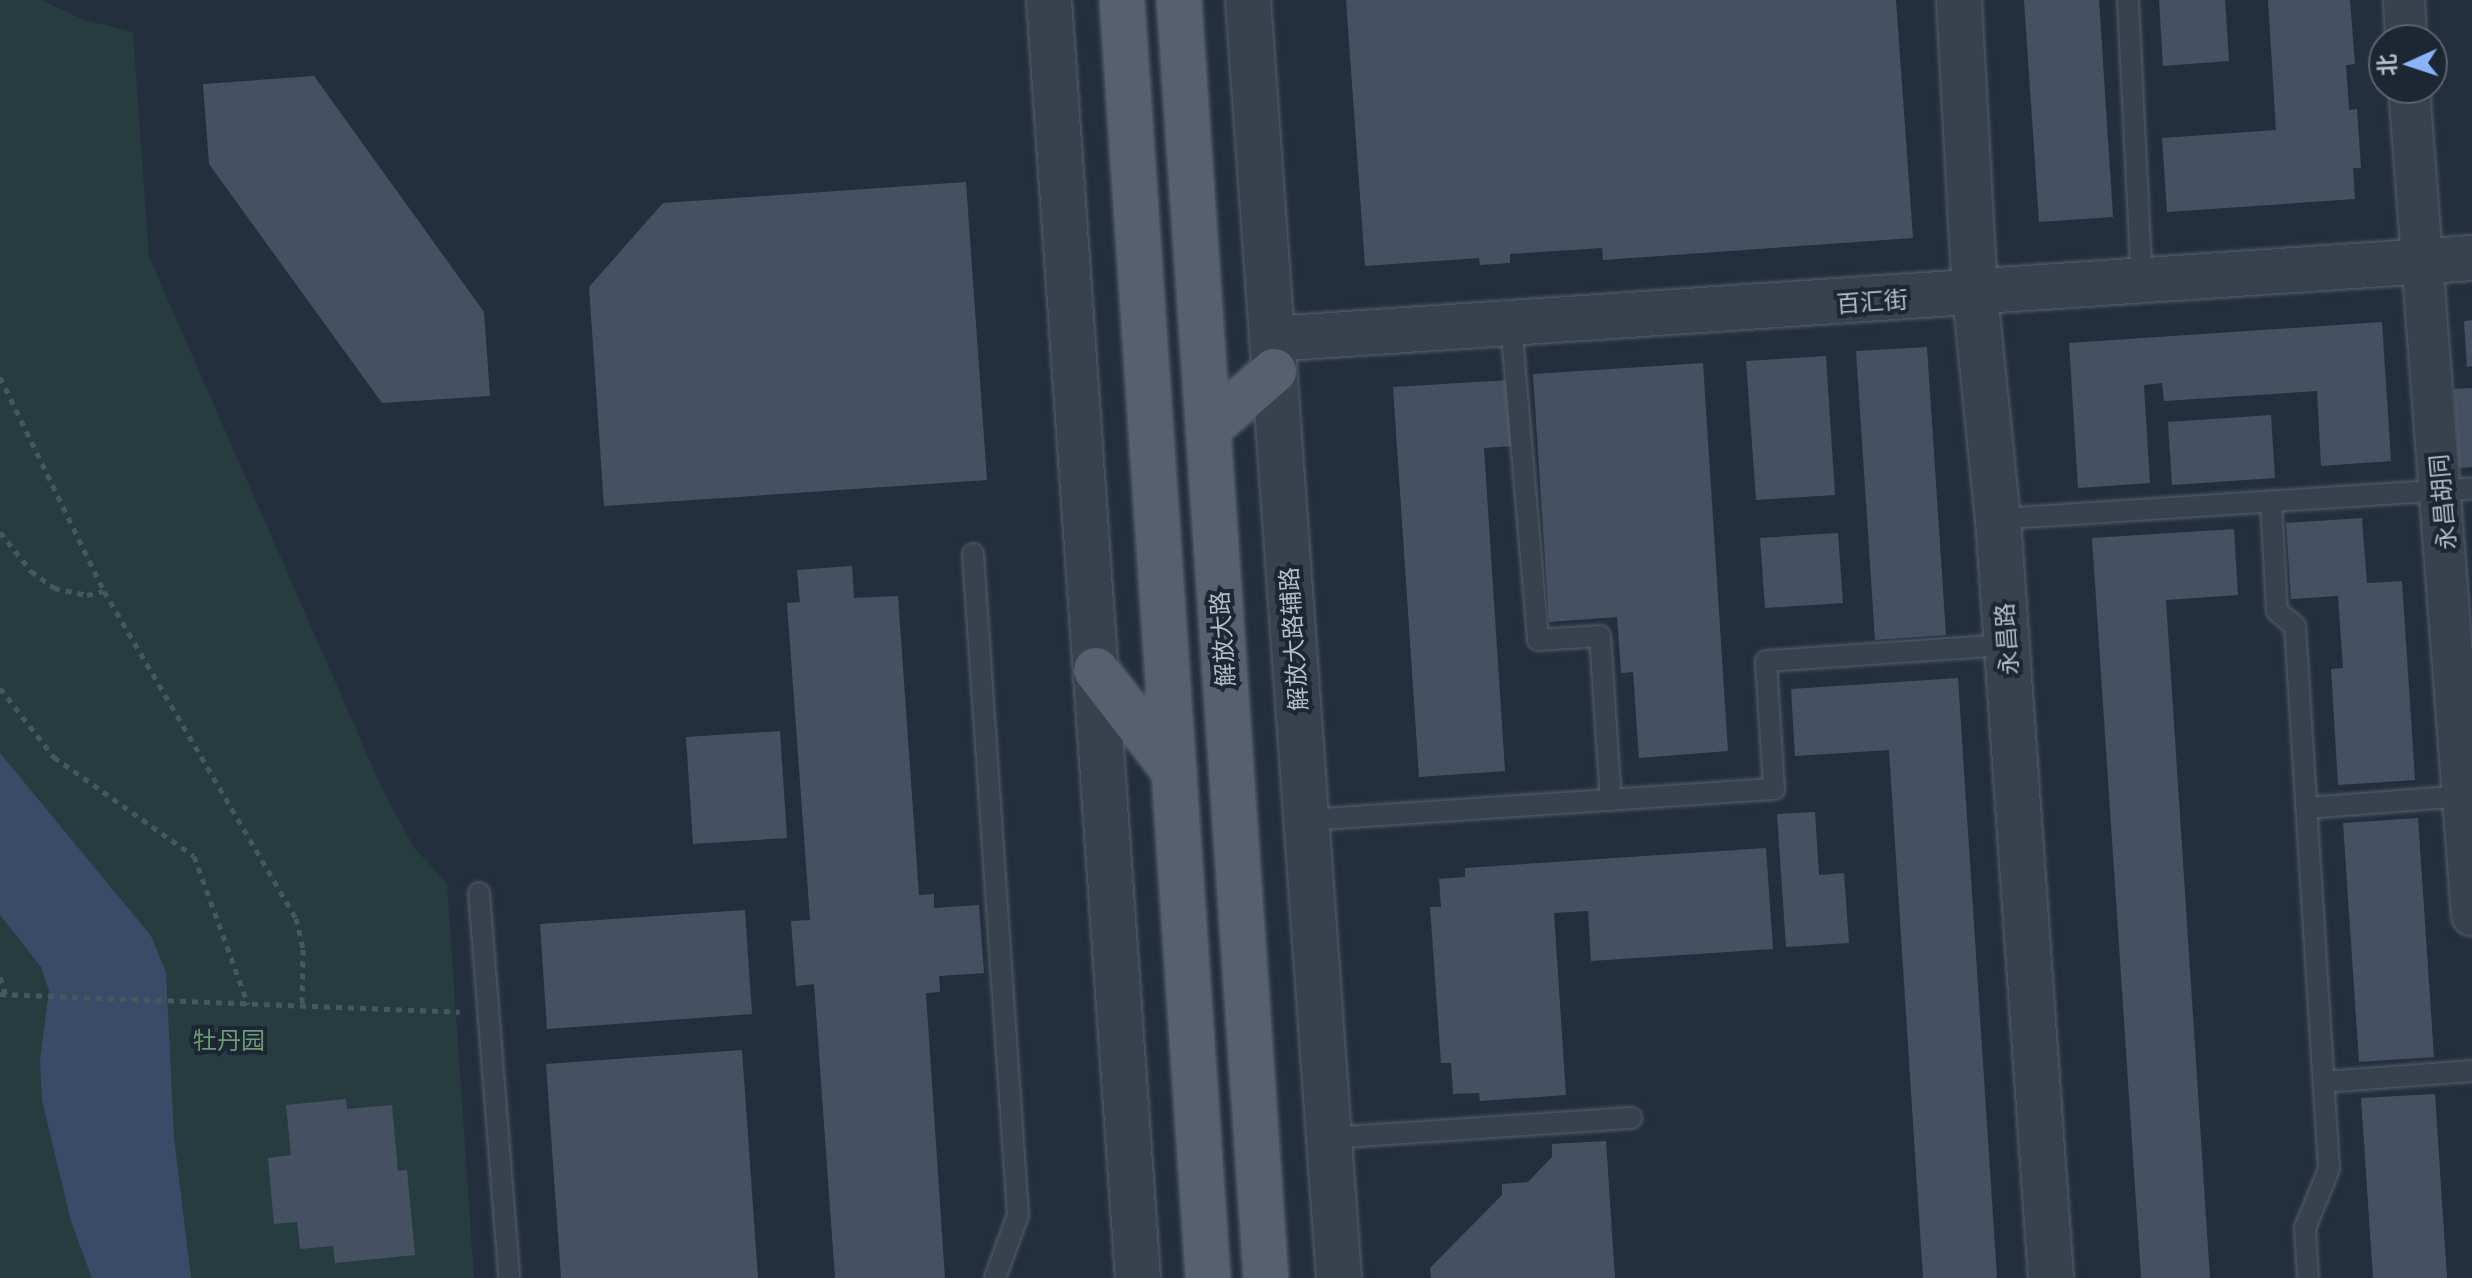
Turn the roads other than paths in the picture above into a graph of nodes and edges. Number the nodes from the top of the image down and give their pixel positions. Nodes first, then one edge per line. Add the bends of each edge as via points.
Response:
1 (1049, 0) edge
2 (1122, 0) edge
3 (1179, 0) edge
4 (1248, 0) edge
5 (1959, 0) edge
6 (2128, 0) edge
7 (2404, 0) edge
8 (2405, 24) edge
9 (2410, 104) edge
10 (2472, 258) edge
11 (2418, 262) junction
12 (2142, 282) junction
13 (1975, 294) junction
14 (1511, 324) junction
15 (1273, 355) junction
16 (1208, 429) junction
17 (2457, 489) edge
18 (2271, 501) junction
19 (1998, 519) junction
20 (973, 554) dead end
21 (2007, 645) junction
22 (1096, 670) junction
23 (1174, 771) junction
24 (2463, 796) junction
25 (1611, 800) junction
26 (2307, 808) junction
27 (1306, 820) junction
28 (479, 893) dead end
29 (2472, 916) edge
30 (2472, 1071) edge
31 (2324, 1082) junction
32 (1631, 1118) dead end
33 (1329, 1138) junction
34 (509, 1278) edge
35 (995, 1278) edge
36 (1138, 1278) edge
37 (1208, 1278) edge
38 (1266, 1278) edge
39 (1339, 1278) edge
40 (2051, 1278) edge
41 (2308, 1278) edge

1 - 22 street
2 - 23 main road
3 - 16 main road, 解放大路
4 - 15 street, 解放大路辅路
5 - 13 street, 永昌路
6 - 12 lane
7 - 8 street
9 - 11 street, 永昌胡同
10 - 11 street, 百汇街
11 - 12 street, 百汇街
11 - 17 street, 永昌胡同
12 - 13 street, 百汇街
13 - 14 street, 百汇街
13 - 19 street, 永昌路
14 - 15 street, 百汇街
14 - 25 lane via 1538,640 1600,636
15 - 16 main road
15 - 27 street, 解放大路辅路
16 - 38 main road, 解放大路
17 - 18 lane
17 - 24 street, 永昌胡同
18 - 19 lane
18 - 26 lane via 2277,611 2295,626
19 - 21 street, 永昌路
20 - 35 lane via 1018,1215
21 - 25 lane via 1766,661 1774,789
21 - 40 street, 永昌路
22 - 23 main road
22 - 36 street
23 - 37 main road
24 - 26 lane
24 - 29 street, 永昌胡同
25 - 27 lane
26 - 31 lane
27 - 33 street, 解放大路辅路
28 - 34 lane
30 - 31 lane
31 - 41 lane via 2329,1169 2305,1228
32 - 33 lane
33 - 39 street, 解放大路辅路

